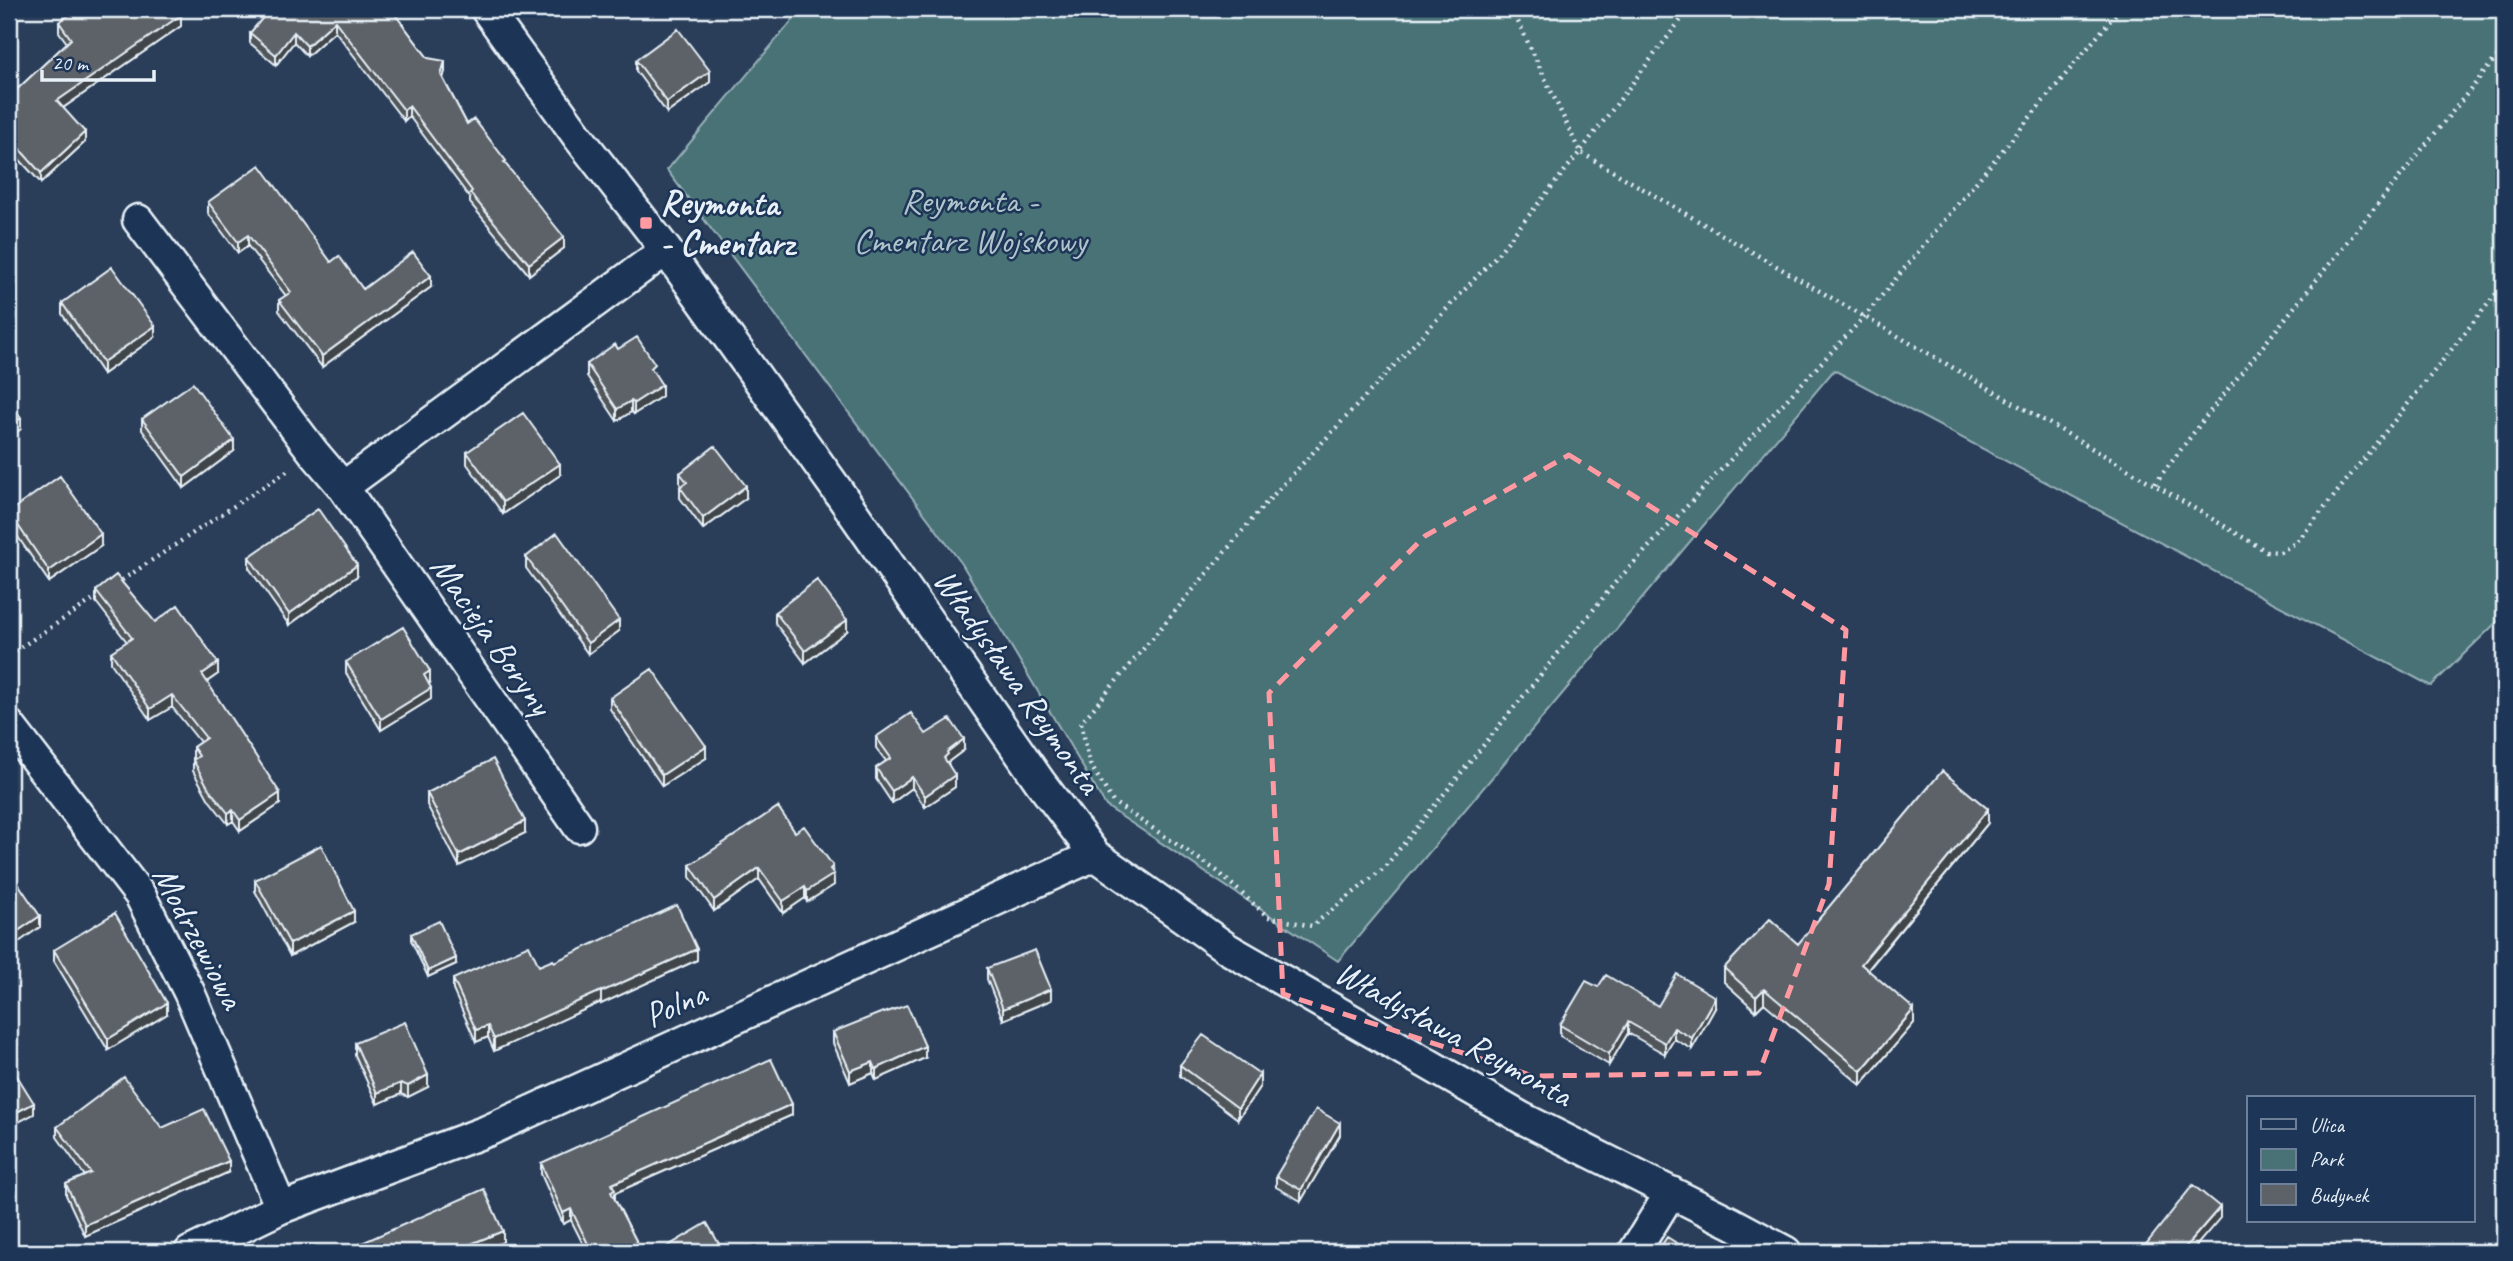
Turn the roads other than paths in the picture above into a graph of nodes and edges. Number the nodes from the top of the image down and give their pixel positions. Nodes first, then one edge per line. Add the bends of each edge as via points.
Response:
1 (500, 15) edge
2 (138, 220) dead end
3 (666, 250) junction
4 (343, 487) junction
5 (9, 725) edge
6 (579, 827) dead end
7 (1095, 855) junction
8 (1671, 1192) junction
9 (281, 1208) junction
10 (190, 1252) edge
11 (1634, 1252) edge
12 (1786, 1252) edge

1 - 3 street, Władysława Reymonta via 579,138
2 - 4 street, Macieja Boryny
3 - 4 street
3 - 7 street, Władysława Reymonta
4 - 6 street, Macieja Boryny
5 - 9 street, Modrzewiowa via 139,895 189,992
7 - 8 street, Władysława Reymonta via 1228,949 1522,1118
7 - 9 street, Polna via 487,1131
8 - 11 street
8 - 12 street, Władysława Reymonta
9 - 10 street, Polna

